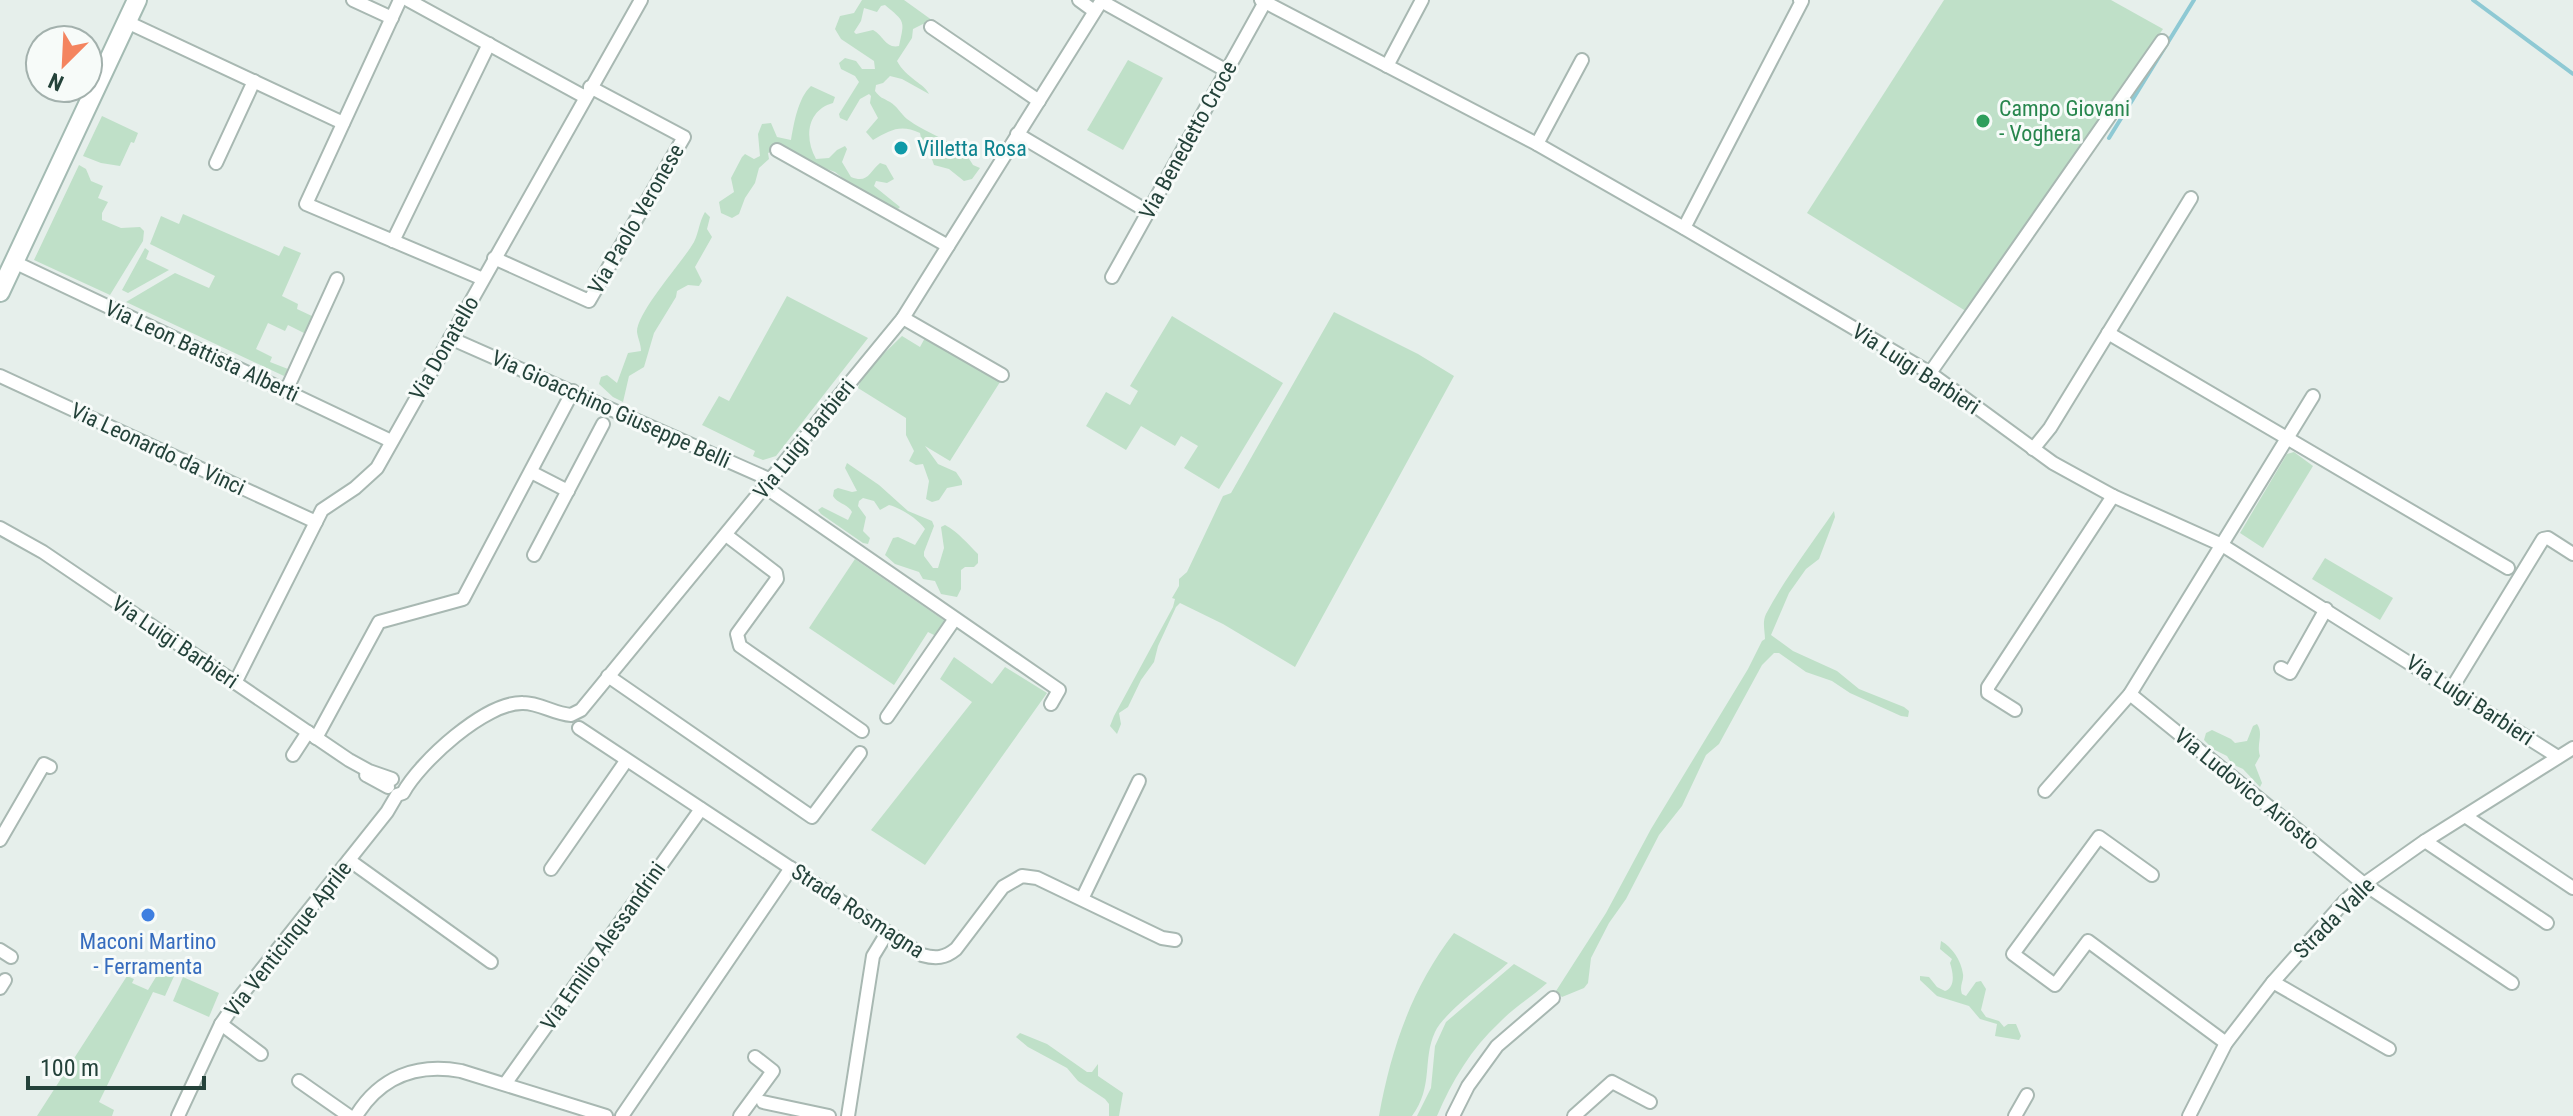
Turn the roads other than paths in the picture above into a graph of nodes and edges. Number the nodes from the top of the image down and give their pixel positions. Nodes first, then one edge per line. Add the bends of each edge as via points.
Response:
1 (137, 0) edge
2 (353, 0) edge
3 (400, 0) edge
4 (408, 0) edge
5 (641, 0) edge
6 (1079, 0) edge
7 (1422, 0) edge
8 (1800, 0) edge
9 (1263, 1) edge
10 (1099, 4) edge
11 (392, 18) junction
12 (127, 22) junction
13 (931, 27) dead end
14 (2162, 41) dead end
15 (489, 44) junction
16 (1582, 60) dead end
17 (1387, 66) junction
18 (1227, 71) junction
19 (254, 81) junction
20 (588, 92) junction
21 (1039, 101) junction
22 (343, 123) junction
23 (1017, 134) junction
24 (1537, 144) junction
25 (777, 150) dead end
26 (216, 163) dead end
27 (2191, 198) dead end
28 (1147, 211) junction
29 (1684, 228) junction
30 (393, 241) junction
31 (948, 246) junction
32 (494, 258) junction
33 (14, 262) junction
34 (1112, 277) dead end
35 (337, 279) dead end
36 (483, 279) junction
37 (0, 292) edge
38 (903, 318) junction
39 (2108, 333) junction
40 (450, 338) junction
41 (1930, 373) junction
42 (1002, 375) dead end
43 (0, 376) edge
44 (286, 391) junction
45 (573, 391) junction
46 (2313, 396) dead end
47 (603, 424) dead end
48 (2288, 439) junction
49 (391, 441) junction
50 (2033, 449) junction
51 (528, 476) junction
52 (768, 484) junction
53 (568, 491) junction
54 (2113, 496) junction
55 (316, 522) junction
56 (0, 528) edge
57 (726, 535) junction
58 (2222, 545) junction
59 (2573, 554) edge
60 (534, 555) dead end
61 (2508, 568) dead end
62 (2326, 609) junction
63 (954, 620) junction
64 (2281, 668) dead end
65 (608, 676) junction
66 (235, 683) junction
67 (2452, 688) junction
68 (2130, 694) junction
69 (1051, 704) dead end
70 (581, 710) junction
71 (2015, 710) dead end
72 (560, 715) junction
73 (887, 717) dead end
74 (579, 728) junction
75 (862, 731) dead end
76 (312, 735) junction
77 (2573, 748) edge
78 (860, 753) dead end
79 (293, 755) dead end
80 (2558, 757) junction
81 (626, 761) junction
82 (50, 767) dead end
83 (1139, 781) dead end
84 (396, 786) junction
85 (2045, 791) dead end
86 (701, 809) junction
87 (2465, 816) junction
88 (0, 840) edge
89 (2425, 841) junction
90 (349, 860) junction
91 (791, 868) junction
92 (551, 869) dead end
93 (2152, 875) dead end
94 (2364, 884) junction
95 (2573, 888) edge
96 (1082, 899) junction
97 (2547, 923) dead end
98 (887, 933) junction
99 (1175, 940) dead end
100 (491, 962) dead end
101 (2273, 982) junction
102 (2512, 983) dead end
103 (1553, 998) dead end
104 (221, 1024) junction
105 (2226, 1043) junction
106 (2389, 1049) dead end
107 (261, 1054) dead end
108 (755, 1057) dead end
109 (299, 1081) dead end
110 (505, 1084) junction
111 (2027, 1095) dead end
112 (763, 1102) dead end
113 (1650, 1102) dead end
114 (178, 1116) edge
115 (349, 1116) edge
116 (356, 1116) edge
117 (606, 1116) edge
118 (622, 1116) edge
119 (740, 1116) edge
120 (829, 1116) edge
121 (848, 1116) edge
122 (1453, 1116) edge
123 (1574, 1116) edge
124 (2015, 1116) edge
125 (2189, 1116) edge

1 - 12 main road
2 - 11 street
3 - 11 street
4 - 15 street
5 - 20 street, Via Donatello
6 - 10 street
7 - 17 street
8 - 29 street
9 - 17 street, Via Luigi Barbieri
9 - 18 street, Via Benedetto Croce
10 - 18 street
10 - 21 street, Via Luigi Barbieri
11 - 22 street
12 - 19 street
12 - 33 main road
13 - 21 street
14 - 41 street
15 - 20 street
15 - 30 street
16 - 24 street
17 - 24 street, Via Luigi Barbieri
18 - 28 street, Via Benedetto Croce
19 - 22 street
19 - 26 street
20 - 32 street, Via Donatello
20 - 32 street, Via Paolo Veronese via 684,137 589,301
21 - 23 street, Via Luigi Barbieri
22 - 30 street via 306,204
23 - 28 street
23 - 31 street, Via Luigi Barbieri
24 - 29 street, Via Luigi Barbieri
25 - 31 street
27 - 39 street
28 - 34 street, Via Benedetto Croce
29 - 41 street, Via Luigi Barbieri
30 - 36 street
31 - 38 street, Via Luigi Barbieri
32 - 36 street, Via Donatello
33 - 37 main road
33 - 44 street, Via Leon Battista Alberti
35 - 44 street
36 - 40 street, Via Donatello
38 - 42 street
38 - 52 street, Via Luigi Barbieri
39 - 48 street
39 - 50 street
40 - 45 street, Via Gioacchino Giuseppe Belli
40 - 49 street, Via Donatello
41 - 50 street, Via Luigi Barbieri
43 - 55 street, Via Leonardo da Vinci
44 - 49 street, Via Leon Battista Alberti
45 - 51 street
45 - 52 street, Via Gioacchino Giuseppe Belli
46 - 48 street
47 - 53 street
48 - 58 street
48 - 61 street
49 - 55 street, Via Donatello via 377,468 322,510
50 - 54 street, Via Luigi Barbieri
51 - 53 street
51 - 76 street via 463,599 379,622
52 - 57 street, Via Luigi Barbieri
52 - 63 street, Via Gioacchino Giuseppe Belli
53 - 60 street
54 - 58 street, Via Luigi Barbieri
54 - 71 street via 1988,687 1988,693
55 - 66 street, Via Donatello
56 - 66 street, Via Luigi Barbieri
57 - 65 street, Via Luigi Barbieri
57 - 75 street via 777,579 737,634 740,646
58 - 62 street, Via Luigi Barbieri
58 - 68 street
59 - 67 street via 2543,539
62 - 64 street via 2290,673
62 - 67 street, Via Luigi Barbieri
63 - 69 street, Via Gioacchino Giuseppe Belli via 1059,690
63 - 73 street
65 - 70 street, Via Luigi Barbieri
65 - 78 street via 812,817
66 - 76 street, Via Luigi Barbieri
67 - 80 street, Via Luigi Barbieri
68 - 85 street
68 - 94 street, Via Ludovico Ariosto
70 - 72 street
70 - 74 street
72 - 74 street, Strada Rosmagna
72 - 84 street via 523,703 499,707
74 - 81 street, Strada Rosmagna
76 - 79 street
76 - 84 street, Via Luigi Barbieri via 360,771
77 - 80 street, Strada Valle
80 - 87 street, Strada Valle
81 - 86 street, Strada Rosmagna
81 - 92 street
82 - 88 street via 44,764
83 - 96 street
84 - 90 street, Via Venticinque Aprile via 387,812
86 - 91 street, Strada Rosmagna
86 - 110 street, Via Emilio Alessandrini
87 - 89 street, Strada Valle
87 - 95 street
89 - 94 street, Strada Valle
89 - 97 street
90 - 100 street
90 - 104 street, Via Venticinque Aprile
91 - 98 street, Strada Rosmagna
91 - 118 street
93 - 105 street via 2099,837 2013,954 2055,985 2088,941
94 - 101 street, Strada Valle
94 - 102 street, Via Ludovico Ariosto
96 - 98 street, Strada Rosmagna via 1022,876 1003,887 956,949 941,958 922,955
96 - 99 street, Strada Rosmagna
98 - 121 street via 873,956
101 - 105 street, Strada Valle
101 - 106 street
103 - 122 street via 1497,1046
104 - 107 street
104 - 114 street, Via Venticinque Aprile
105 - 125 street, Strada Valle
108 - 119 street via 773,1071
109 - 115 street
110 - 116 street via 444,1067 418,1070 384,1084
110 - 117 street
111 - 124 street
112 - 120 street
113 - 123 street via 1612,1082

